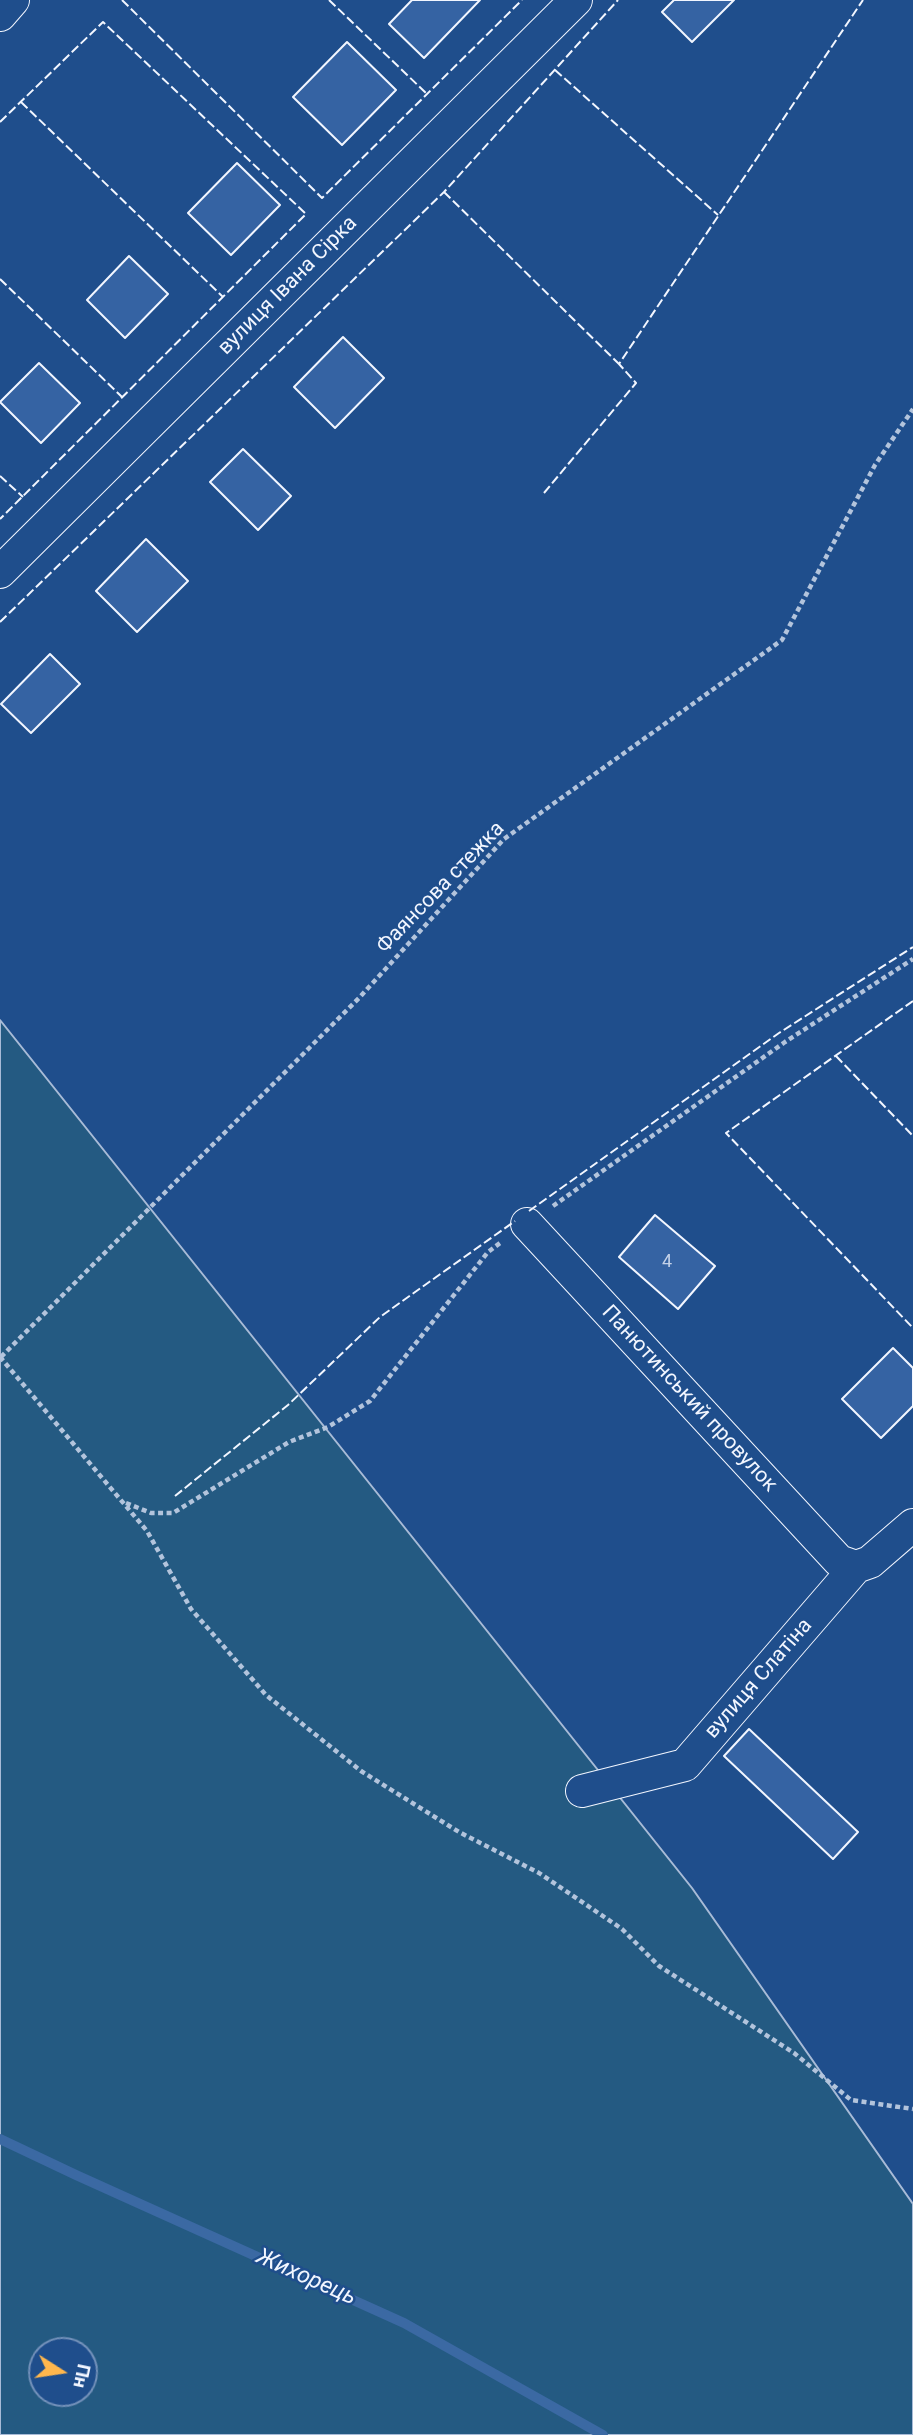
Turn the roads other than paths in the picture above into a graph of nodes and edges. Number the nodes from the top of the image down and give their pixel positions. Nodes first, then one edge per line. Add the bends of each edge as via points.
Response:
1 (13, 0) edge
2 (576, 0) edge
3 (0, 15) edge
4 (0, 572) edge
5 (527, 1224) dead end
6 (913, 1525) edge
7 (856, 1567) junction
8 (582, 1791) dead end

1 - 3 street
2 - 4 street, вулиця Івана Сірка
5 - 7 street, Панютинський провулок via 839,1561
6 - 7 street, вулиця Слатіна via 870,1562
7 - 8 street, вулиця Слатіна via 685,1765

